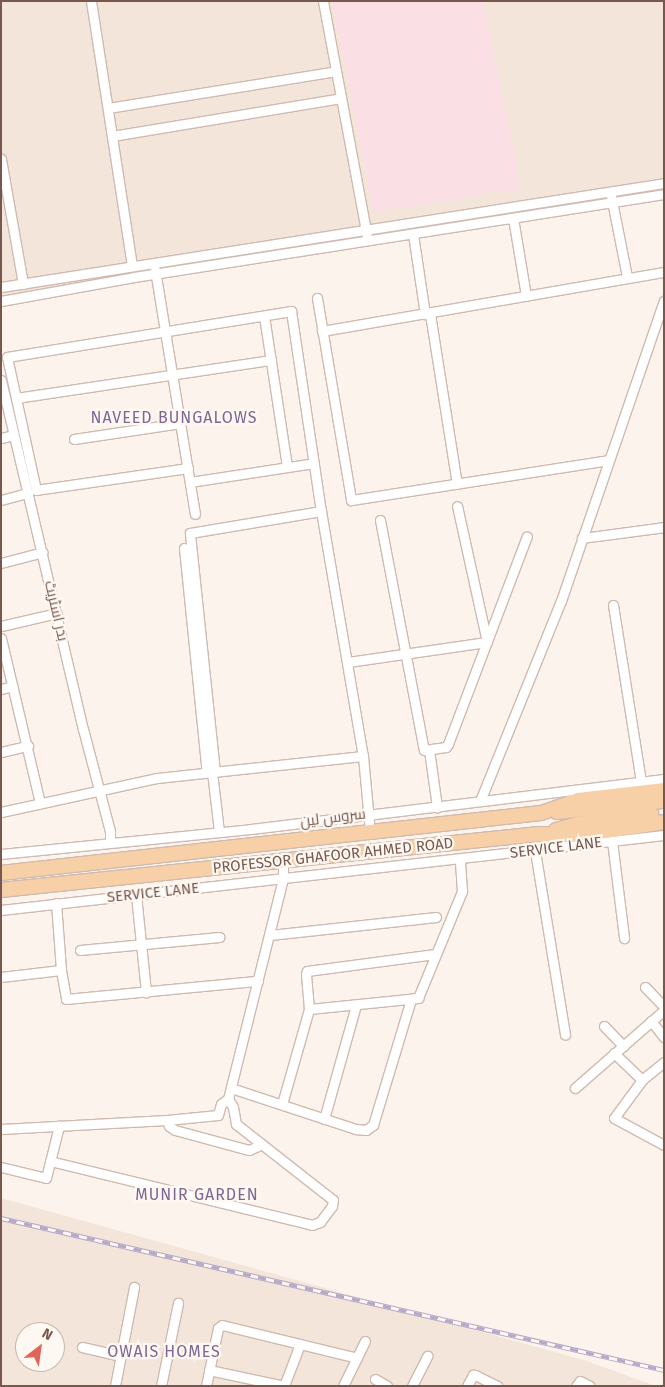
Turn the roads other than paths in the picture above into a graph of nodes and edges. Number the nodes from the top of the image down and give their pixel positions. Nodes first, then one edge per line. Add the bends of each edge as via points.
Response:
1 (91, 1) edge
2 (323, 1) edge
3 (336, 72) junction
4 (341, 98) junction
5 (108, 108) junction
6 (112, 136) junction
7 (1, 159) edge
8 (664, 183) edge
9 (610, 192) junction
10 (664, 194) edge
11 (613, 202) junction
12 (513, 218) junction
13 (366, 231) junction
14 (413, 234) junction
15 (367, 241) junction
16 (154, 263) junction
17 (132, 266) junction
18 (664, 272) edge
19 (156, 274) junction
20 (627, 277) junction
21 (23, 284) junction
22 (1, 287) edge
23 (526, 296) junction
24 (316, 298) dead end
25 (1, 301) edge
26 (664, 301) edge
27 (428, 314) junction
28 (264, 316) junction
29 (322, 331) junction
30 (166, 332) junction
31 (271, 360) junction
32 (173, 375) junction
33 (1, 380) edge
34 (16, 398) junction
35 (180, 422) junction
36 (14, 435) junction
37 (1, 438) edge
38 (74, 439) dead end
39 (608, 460) junction
40 (314, 463) junction
41 (287, 466) junction
42 (188, 468) junction
43 (190, 482) junction
44 (457, 484) junction
45 (28, 493) junction
46 (1, 500) edge
47 (457, 506) dead end
48 (321, 512) junction
49 (194, 514) dead end
50 (380, 520) dead end
51 (664, 526) edge
52 (527, 536) dead end
53 (582, 538) junction
54 (184, 548) dead end
55 (43, 552) junction
56 (1, 563) edge
57 (613, 605) dead end
58 (57, 614) junction
59 (1, 626) edge
60 (1, 638) edge
61 (486, 642) junction
62 (404, 654) junction
63 (348, 662) junction
64 (13, 686) junction
65 (1, 689) edge
66 (28, 746) junction
67 (429, 750) junction
68 (1, 752) edge
69 (363, 756) junction
70 (211, 772) junction
71 (664, 779) edge
72 (641, 782) junction
73 (100, 790) junction
74 (664, 790) edge
75 (480, 801) junction
76 (664, 801) edge
77 (40, 803) junction
78 (438, 807) junction
79 (1, 812) edge
80 (541, 813) junction
81 (664, 813) edge
82 (369, 814) junction
83 (578, 817) junction
84 (664, 822) edge
85 (370, 831) junction
86 (219, 832) junction
87 (539, 834) junction
88 (664, 835) edge
89 (612, 841) junction
90 (110, 843) junction
91 (535, 851) junction
92 (1, 854) edge
93 (460, 860) junction
94 (107, 862) junction
95 (283, 862) junction
96 (1, 873) edge
97 (283, 878) junction
98 (108, 880) junction
99 (1, 890) edge
100 (136, 895) junction
101 (56, 903) junction
102 (1, 910) edge
103 (436, 917) dead end
104 (270, 935) junction
105 (219, 937) dead end
106 (624, 938) dead end
107 (142, 944) junction
108 (80, 950) dead end
109 (435, 954) junction
110 (61, 970) junction
111 (1, 977) edge
112 (258, 981) junction
113 (645, 987) dead end
114 (146, 992) junction
115 (411, 999) junction
116 (356, 1005) junction
117 (664, 1008) edge
118 (309, 1009) junction
119 (650, 1021) junction
120 (604, 1026) dead end
121 (564, 1035) dead end
122 (664, 1037) edge
123 (623, 1046) junction
124 (614, 1054) junction
125 (664, 1062) edge
126 (642, 1080) junction
127 (231, 1088) junction
128 (575, 1088) dead end
129 (228, 1099) junction
130 (282, 1104) junction
131 (324, 1119) junction
132 (167, 1120) junction
133 (59, 1126) junction
134 (1, 1129) edge
135 (260, 1145) junction
136 (664, 1145) edge
137 (50, 1161) junction
138 (1, 1167) edge
139 (134, 1287) dead end
140 (178, 1303) dead end
141 (365, 1341) dead end
142 (300, 1344) junction
143 (82, 1347) dead end
144 (121, 1356) junction
145 (426, 1356) dead end
146 (357, 1358) junction
147 (209, 1370) junction
148 (375, 1379) dead end
149 (485, 1383) edge
150 (115, 1386) edge
151 (160, 1386) edge
152 (206, 1386) edge
153 (284, 1386) edge
154 (343, 1386) edge
155 (387, 1386) edge
156 (412, 1386) edge
157 (467, 1386) edge
158 (498, 1386) edge
159 (576, 1386) edge
160 (590, 1386) edge

1 - 5 street
2 - 3 street
3 - 4 street
3 - 5 street
4 - 6 street
4 - 13 street
5 - 6 street
6 - 17 street
7 - 21 street
8 - 9 street
9 - 11 street
9 - 13 street
10 - 11 street
11 - 12 street
11 - 20 street
12 - 14 street
12 - 23 street
13 - 15 street
13 - 16 street
14 - 15 street
14 - 27 street
15 - 19 street
16 - 17 street
16 - 19 street
17 - 21 street
18 - 20 street
19 - 25 street
19 - 30 street
20 - 23 street
21 - 22 street
23 - 27 street
24 - 29 street
26 - 39 street
27 - 29 street
27 - 44 street
28 - 30 street
28 - 31 street
28 - 40 street via 292,311
29 - 44 street via 351,500
30 - 32 street
30 - 34 street via 7,357
31 - 32 street
31 - 41 street
32 - 34 street
32 - 35 street
33 - 36 street, بدر اسٹریٹ
34 - 42 street via 36,490
35 - 38 street
35 - 42 street
36 - 37 street
36 - 45 street, بدر اسٹریٹ
39 - 44 street
39 - 53 street
40 - 41 street
40 - 48 street
41 - 43 street
42 - 43 street
43 - 49 street
45 - 46 street
45 - 55 street, بدر اسٹریٹ
47 - 61 street
48 - 63 street
48 - 70 street via 190,533
50 - 62 street
51 - 53 street
52 - 61 street
53 - 75 street via 561,601
54 - 70 street
55 - 56 street
55 - 58 street, بدر اسٹریٹ
57 - 72 street
58 - 59 street
58 - 73 street, بدر اسٹریٹ
60 - 64 street
61 - 62 street
61 - 67 street via 448,744
62 - 63 street
62 - 67 street via 422,748
63 - 69 street
64 - 65 street
64 - 66 street
66 - 68 street
66 - 77 street
67 - 78 street
69 - 70 street
69 - 82 street
70 - 73 street via 157,778
70 - 86 street
71 - 72 street, سروس لین
72 - 75 street, سروس لین
73 - 77 street
73 - 90 street, بدر اسٹریٹ
74 - 80 main road via 578,800
75 - 78 street, سروس لین
76 - 83 main road
77 - 79 street
78 - 82 street, سروس لین
80 - 83 main road
80 - 85 main road
81 - 83 main road
82 - 85 street
82 - 86 street, سروس لین
83 - 87 main road
84 - 87 main road, PROFESSOR GHAFOOR AHMED ROAD via 579,834
85 - 94 main road
86 - 90 street, سروس لین
87 - 95 main road, PROFESSOR GHAFOOR AHMED ROAD
88 - 89 street, SERVICE LANE
89 - 91 street, SERVICE LANE
89 - 106 street
90 - 92 street, سروس لین
91 - 93 street, SERVICE LANE
91 - 121 street
93 - 97 street, SERVICE LANE
93 - 109 street via 462,891
94 - 96 main road
94 - 98 main road
95 - 97 street
95 - 98 main road, PROFESSOR GHAFOOR AHMED ROAD
97 - 100 street, SERVICE LANE
97 - 104 street
98 - 99 main road, PROFESSOR GHAFOOR AHMED ROAD
100 - 101 street, SERVICE LANE
100 - 107 street
101 - 102 street, SERVICE LANE
101 - 110 street
103 - 104 street
104 - 112 street
105 - 107 street
107 - 108 street
107 - 114 street
109 - 115 street via 421,995
109 - 118 street via 312,969 306,974
110 - 111 street
110 - 114 street via 64,995 70,1000
112 - 114 street
112 - 127 street
113 - 117 street
115 - 116 street
115 - 131 street via 373,1125 366,1130 356,1129
116 - 118 street
116 - 131 street
117 - 119 street
118 - 130 street
119 - 122 street
119 - 123 street
120 - 123 street
123 - 124 street
124 - 126 street
124 - 128 street
125 - 126 street
126 - 136 street via 614,1118
127 - 129 street
127 - 130 street
129 - 132 street via 221,1104 218,1115
129 - 135 street via 236,1124
130 - 131 street
132 - 133 street
132 - 135 street via 175,1130 249,1150
133 - 134 street
133 - 137 street
135 - 137 street via 333,1200 320,1222 312,1225
137 - 138 street via 46,1178
139 - 144 street
140 - 151 street
141 - 146 street
142 - 146 street
142 - 147 street via 222,1324 218,1328
142 - 153 street
143 - 144 street
144 - 150 street
145 - 156 street
146 - 154 street
147 - 152 street
147 - 153 street
148 - 155 street
149 - 157 street via 472,1375
149 - 158 street
159 - 160 street via 580,1381

